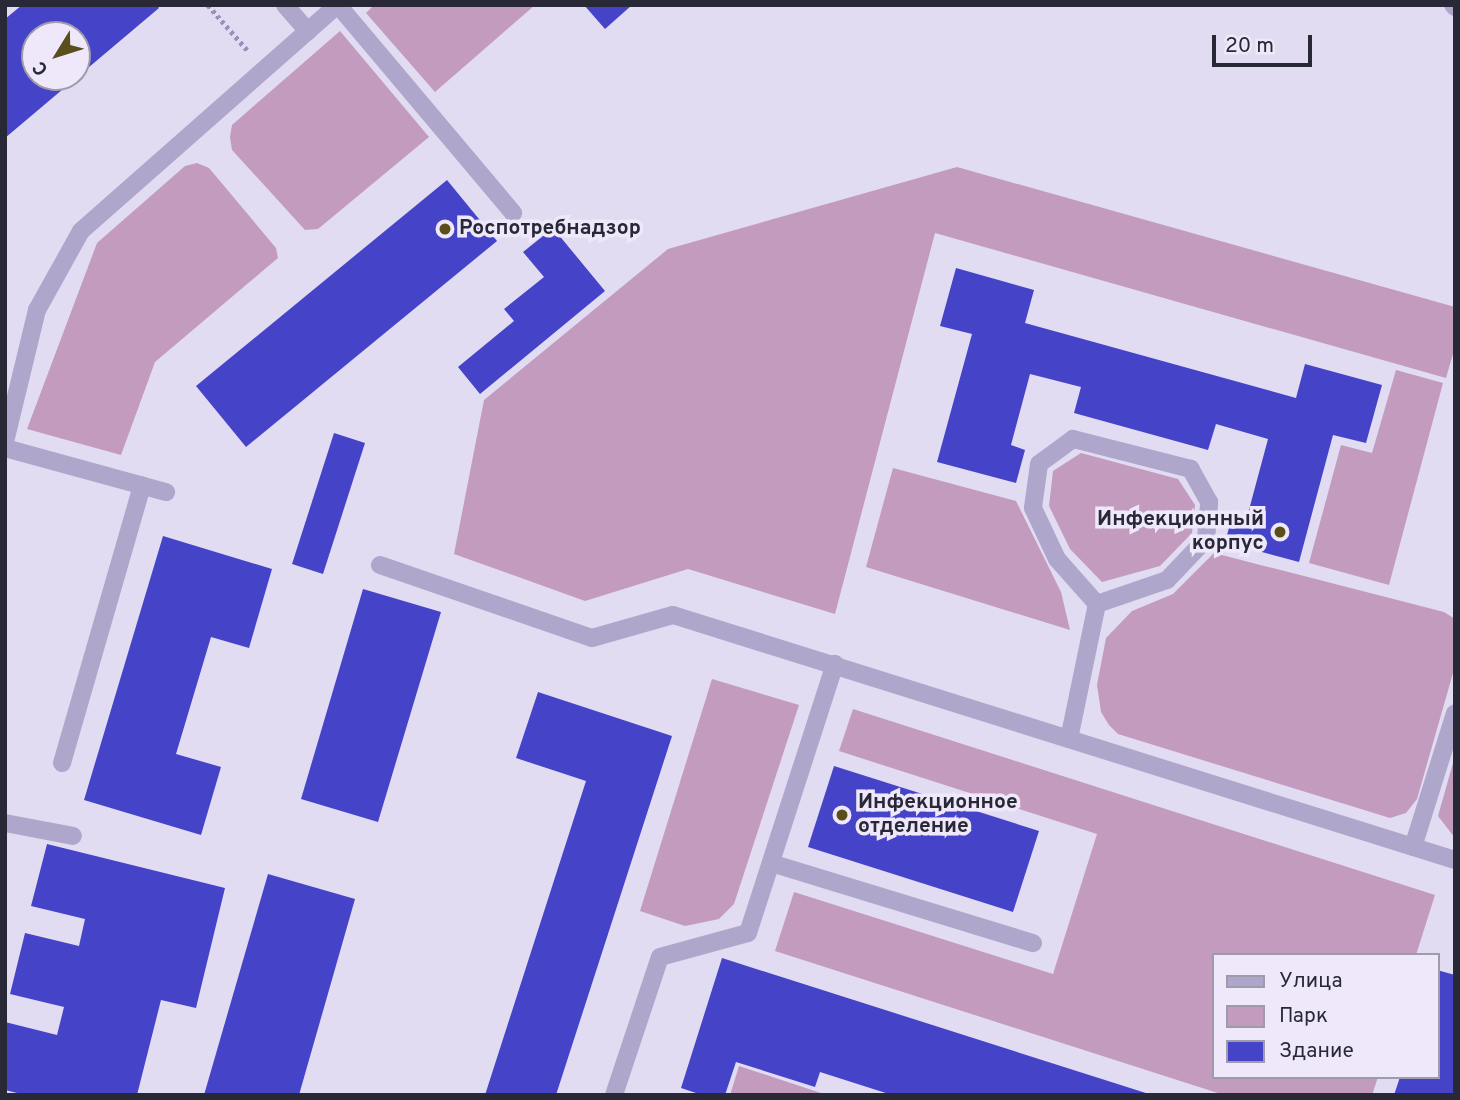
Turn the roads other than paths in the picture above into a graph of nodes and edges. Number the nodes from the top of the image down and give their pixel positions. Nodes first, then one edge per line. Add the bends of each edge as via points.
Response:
1 (285, 5) edge
2 (338, 5) edge
3 (308, 31) junction
4 (513, 213) dead end
5 (12, 385) edge
6 (5, 442) edge
7 (5, 448) edge
8 (142, 485) junction
9 (166, 492) dead end
10 (380, 565) dead end
11 (1097, 604) junction
12 (835, 664) junction
13 (1455, 713) edge
14 (1069, 739) junction
15 (62, 763) dead end
16 (5, 823) edge
17 (73, 836) dead end
18 (1413, 848) junction
19 (1455, 860) edge
20 (771, 863) junction
21 (1033, 943) dead end
22 (614, 1095) edge

1 - 3 street
2 - 3 street
2 - 4 street
3 - 5 street via 81,231 37,310
5 - 6 street
7 - 8 street
8 - 9 street
8 - 15 street
10 - 12 street via 592,638 673,615
11 - 11 street via 1167,580 1206,539 1209,502 1191,468 1073,439 1039,464 1033,509 1057,559
11 - 14 street
12 - 14 street
12 - 20 street
13 - 18 street
14 - 18 street
16 - 17 street
18 - 19 street
20 - 21 street
20 - 22 street via 748,933 660,957

